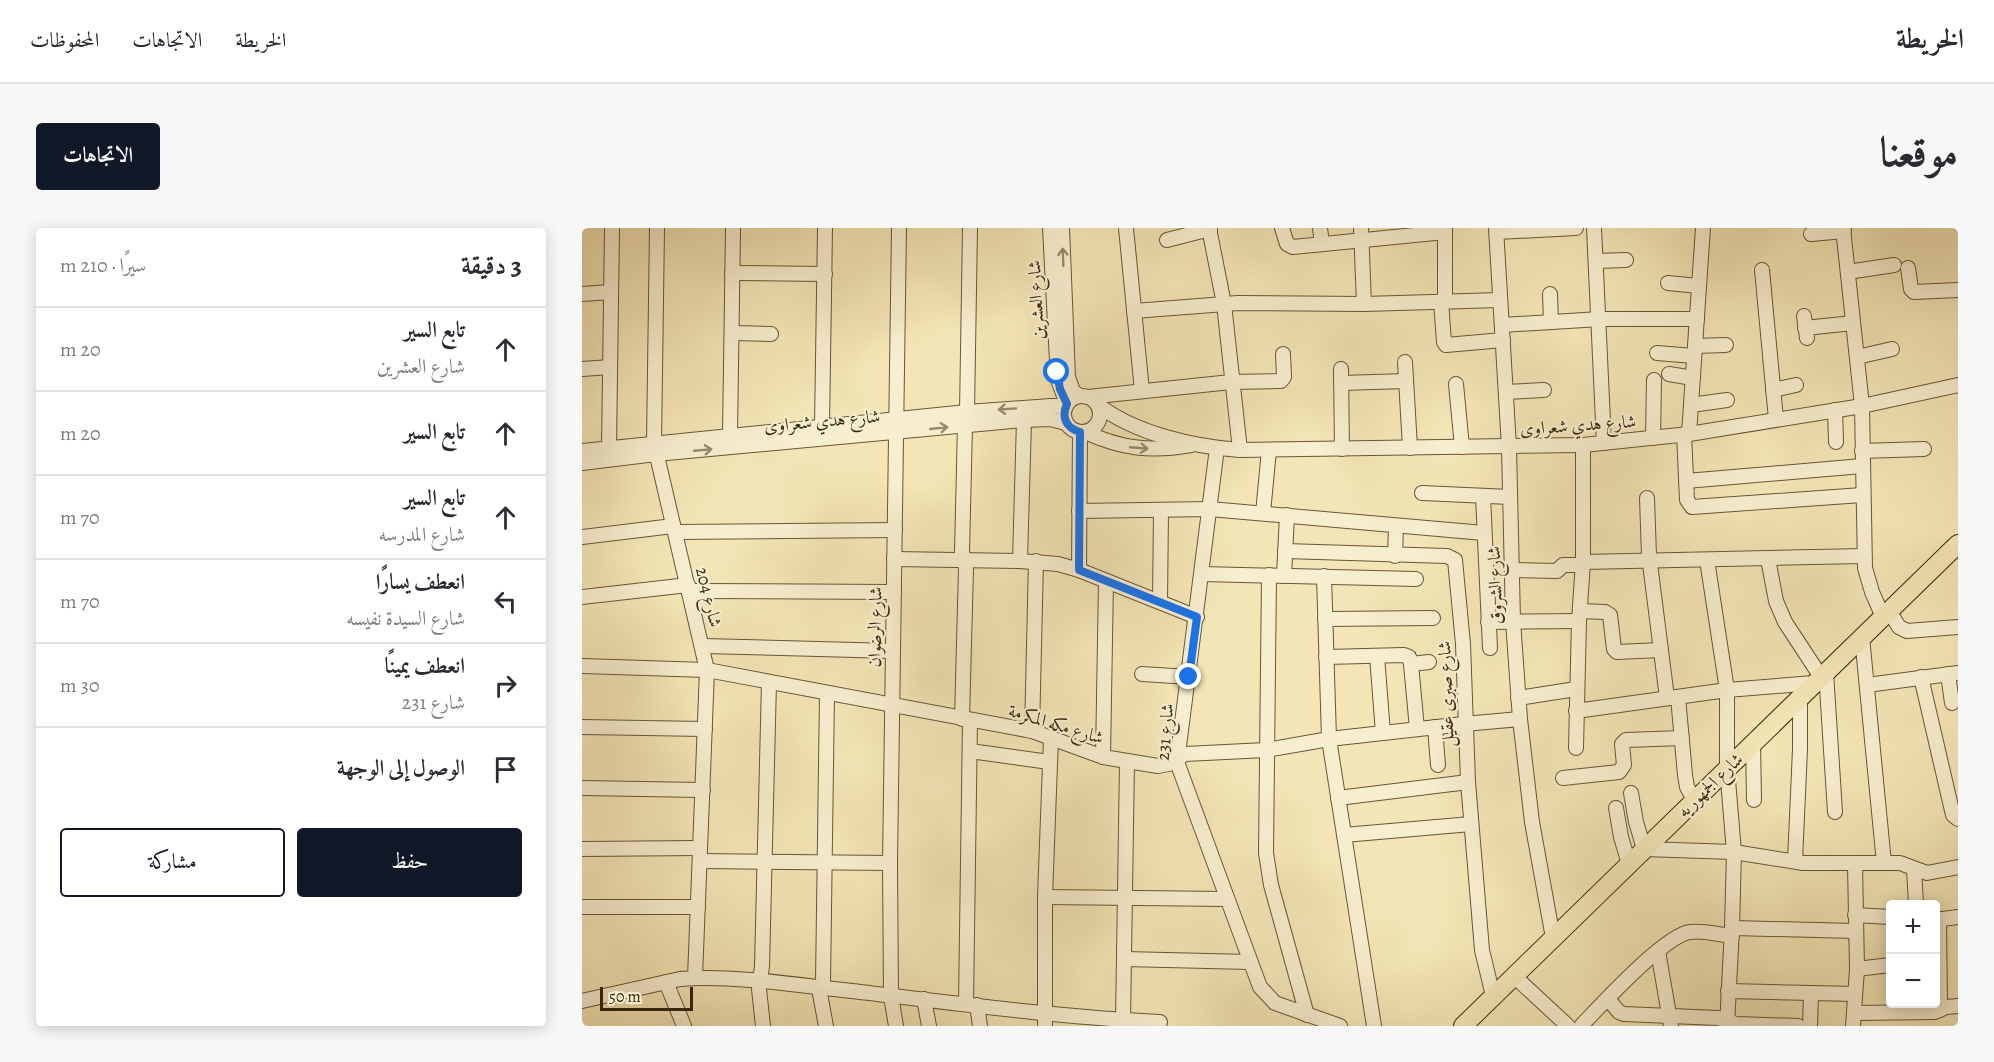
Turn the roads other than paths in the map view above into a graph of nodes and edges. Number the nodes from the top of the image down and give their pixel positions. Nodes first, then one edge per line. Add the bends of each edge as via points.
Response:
1 (612, 228) edge
2 (657, 228) edge
3 (733, 228) edge
4 (825, 228) edge
5 (899, 228) edge
6 (970, 228) edge
7 (1050, 228) edge
8 (1062, 228) edge
9 (1126, 228) edge
10 (1210, 228) edge
11 (1282, 228) edge
12 (1320, 228) edge
13 (1576, 228) edge
14 (1594, 228) edge
15 (1703, 228) edge
16 (1844, 229) edge
17 (1445, 230) edge
18 (1497, 230) edge
19 (1361, 234) edge
20 (1811, 234) dead end
21 (1167, 240) dead end
22 (1322, 244) junction
23 (1626, 260) dead end
24 (1596, 261) junction
25 (1762, 270) dead end
26 (1848, 272) junction
27 (732, 273) junction
28 (825, 274) junction
29 (1668, 283) dead end
30 (1699, 286) junction
31 (1958, 290) edge
32 (611, 292) junction
33 (582, 294) edge
34 (1550, 294) dead end
35 (1500, 300) junction
36 (1443, 301) junction
37 (1224, 304) junction
38 (1364, 304) junction
39 (1134, 311) junction
40 (1600, 319) junction
41 (1697, 319) junction
42 (1551, 322) junction
43 (1853, 323) junction
44 (1502, 325) junction
45 (1805, 328) dead end
46 (732, 333) junction
47 (771, 334) dead end
48 (1503, 340) junction
49 (1726, 345) dead end
50 (1892, 349) dead end
51 (1695, 351) junction
52 (1657, 353) dead end
53 (1283, 354) dead end
54 (1857, 357) junction
55 (1405, 362) dead end
56 (610, 367) junction
57 (582, 369) edge
58 (1669, 374) dead end
59 (1693, 378) junction
60 (1654, 380) dead end
61 (1406, 381) junction
62 (1231, 382) junction
63 (1456, 384) dead end
64 (1796, 385) dead end
65 (1958, 385) edge
66 (1544, 390) dead end
67 (1773, 390) junction
68 (1142, 391) junction
69 (1506, 392) junction
70 (1088, 399) junction
71 (1727, 400) dead end
72 (1066, 405) junction
73 (1691, 405) junction
74 (1862, 406) junction
75 (1835, 410) junction
76 (966, 419) junction
77 (1776, 419) junction
78 (1024, 420) junction
79 (1066, 423) junction
80 (896, 425) junction
81 (822, 426) junction
82 (1083, 432) junction
83 (1686, 434) junction
84 (730, 435) junction
85 (1653, 438) junction
86 (1836, 442) dead end
87 (1604, 443) junction
88 (1196, 444) junction
89 (1584, 445) junction
90 (1462, 447) junction
91 (1509, 447) junction
92 (609, 448) junction
93 (1217, 448) junction
94 (1410, 448) junction
95 (655, 449) junction
96 (1342, 449) junction
97 (1924, 449) dead end
98 (1239, 450) junction
99 (1269, 450) junction
100 (582, 451) edge
101 (1862, 451) junction
102 (582, 463) edge
103 (1862, 466) junction
104 (1686, 481) junction
105 (1422, 493) dead end
106 (1862, 495) junction
107 (1483, 496) junction
108 (1510, 497) junction
109 (1647, 498) dead end
110 (1210, 509) junction
111 (1161, 510) junction
112 (1079, 511) junction
113 (1263, 513) junction
114 (1287, 515) junction
115 (1396, 526) junction
116 (674, 529) junction
117 (894, 530) junction
118 (1484, 533) junction
119 (582, 537) edge
120 (1958, 544) edge
121 (1285, 552) junction
122 (1395, 556) junction
123 (1864, 556) junction
124 (894, 559) junction
125 (1768, 559) junction
126 (965, 560) junction
127 (1020, 561) junction
128 (1036, 561) junction
129 (1650, 561) junction
130 (1707, 561) junction
131 (1583, 564) junction
132 (1079, 570) junction
133 (1512, 570) junction
134 (1202, 574) junction
135 (1269, 575) junction
136 (1284, 576) junction
137 (1324, 576) junction
138 (1416, 579) dead end
139 (1106, 581) junction
140 (689, 588) junction
141 (894, 592) junction
142 (582, 597) edge
143 (1160, 602) junction
144 (1886, 614) junction
145 (1579, 616) junction
146 (1197, 617) junction
147 (1433, 618) dead end
148 (1325, 619) junction
149 (1513, 621) junction
150 (1488, 622) junction
151 (1958, 627) edge
152 (1862, 637) junction
153 (703, 646) junction
154 (1490, 648) dead end
155 (1661, 650) junction
156 (893, 651) junction
157 (1377, 656) junction
158 (1326, 657) junction
159 (1429, 662) dead end
160 (1411, 664) junction
161 (582, 666) edge
162 (707, 670) junction
163 (1953, 673) edge
164 (1142, 674) dead end
165 (1189, 677) junction
166 (1820, 677) junction
167 (1921, 677) junction
168 (769, 682) junction
169 (1867, 685) junction
170 (1576, 689) junction
171 (1726, 690) junction
172 (827, 693) junction
173 (1800, 697) junction
174 (1518, 698) junction
175 (1673, 698) junction
176 (1952, 703) dead end
177 (892, 705) junction
178 (1576, 711) junction
179 (966, 719) junction
180 (1520, 719) junction
181 (1464, 724) junction
182 (582, 727) edge
183 (1435, 727) junction
184 (705, 729) junction
185 (1417, 729) junction
186 (1032, 731) junction
187 (1383, 733) junction
188 (1051, 738) junction
189 (1682, 738) junction
190 (1329, 739) junction
191 (1753, 742) junction
192 (1576, 748) dead end
193 (1266, 750) junction
194 (970, 751) junction
195 (1103, 757) junction
196 (1178, 757) junction
197 (1049, 762) junction
198 (1127, 762) junction
199 (1438, 765) dead end
200 (1727, 768) junction
201 (1563, 778) dead end
202 (1468, 782) junction
203 (582, 788) edge
204 (703, 790) junction
205 (1631, 793) dead end
206 (1338, 798) junction
207 (1694, 800) junction
208 (1754, 800) dead end
209 (1616, 808) dead end
210 (1835, 812) dead end
211 (1956, 818) edge
212 (1472, 824) junction
213 (1344, 835) junction
214 (582, 849) edge
215 (1644, 849) junction
216 (1734, 852) junction
217 (700, 855) junction
218 (1795, 861) junction
219 (764, 862) junction
220 (825, 862) junction
221 (890, 863) junction
222 (1884, 863) junction
223 (1629, 864) junction
224 (1855, 864) junction
225 (1958, 867) edge
226 (1914, 870) junction
227 (1046, 897) junction
228 (1125, 897) junction
229 (1227, 899) junction
230 (1916, 900) edge
231 (582, 907) edge
232 (698, 907) junction
233 (1855, 915) junction
234 (1958, 917) edge
235 (1886, 918) edge
236 (1940, 920) edge
237 (1855, 931) junction
238 (1732, 932) junction
239 (1553, 938) junction
240 (1658, 951) junction
241 (1124, 960) junction
242 (1250, 962) junction
243 (1886, 965) edge
244 (1857, 969) junction
245 (1514, 976) junction
246 (695, 978) junction
247 (759, 981) junction
248 (666, 982) junction
249 (821, 988) junction
250 (1728, 991) junction
251 (1811, 993) junction
252 (1855, 994) junction
253 (891, 996) junction
254 (1493, 996) junction
255 (924, 999) junction
256 (582, 1001) edge
257 (1610, 1002) junction
258 (972, 1005) junction
259 (1958, 1006) edge
260 (1940, 1010) joint
261 (1307, 1015) junction
262 (1045, 1019) edge
263 (1854, 1019) edge
264 (1123, 1020) junction
265 (1670, 1021) edge
266 (1099, 1022) edge
267 (1160, 1022) dead end
268 (1727, 1024) edge
269 (684, 1026) edge
270 (763, 1026) edge
271 (826, 1026) edge
272 (896, 1026) edge
273 (929, 1026) edge
274 (980, 1026) edge
275 (1340, 1026) edge
276 (1374, 1026) edge
277 (1463, 1026) edge
278 (1568, 1026) edge
279 (1581, 1026) edge
280 (1615, 1026) edge
281 (1789, 1026) edge
282 (1798, 1026) edge
283 (1810, 1026) edge

1 - 32 street
2 - 95 street, شارع 204
3 - 27 street
4 - 28 street
5 - 80 street, شارع الرضوان
6 - 76 street
7 - 72 street, شارع العشرين via 1058,380
70 -> 8 street, شارع العشرين via 1073,391 1068,376
9 - 39 street
10 - 21 street
10 - 37 street
11 - 22 street via 1291,247
12 - 22 street
13 - 18 street
14 - 24 street
15 - 30 street
16 - 20 street
16 - 26 street
17 - 19 street
17 - 36 street
18 - 35 street, شارع الشروق
19 - 22 street
19 - 38 street
23 - 24 street
24 - 40 street
25 - 67 street
26 - 31 street via 1901,267 1914,292
26 - 43 street
27 - 28 street
27 - 46 street
28 - 81 street
29 - 30 street
30 - 41 street
32 - 33 street
32 - 56 street
34 - 42 street
35 - 36 street
35 - 44 street, شارع الشروق
36 - 38 street
36 - 48 street via 1446,345
37 - 38 street
37 - 39 street
37 - 62 street
39 - 68 street
40 - 41 street
40 - 42 street
40 - 87 street
41 - 51 street
42 - 44 street
43 - 45 street
43 - 54 street
44 - 48 street, شارع الشروق
46 - 47 street
46 - 84 street
48 - 69 street, شارع الشروق
49 - 51 street
50 - 54 street
51 - 52 street
51 - 59 street
53 - 62 street via 1283,380
54 - 74 street
55 - 61 street
56 - 57 street
56 - 92 street
58 - 59 street
59 - 73 street
60 - 85 street
61 - 94 street
61 - 96 street via 1341,376
62 - 68 street
62 - 98 street
63 - 90 street
64 - 67 street
65 - 74 street, شارع هدي شعراوى
66 - 69 street
67 - 77 street
68 - 70 street
69 - 91 street, شارع الشروق
70 - 72 street
70 - 82 street via 1100,410 1099,422
70 - 88 street, شارع هدي شعراوى via 1125,422
71 - 73 street
72 -> 76 street, شارع هدي شعراوى
72 - 79 street
73 - 83 street
74 - 75 street, شارع هدي شعراوى
74 - 101 street
75 - 77 street, شارع هدي شعراوى
75 - 86 street
76 - 78 street, شارع هدي شعراوى
76 - 80 street, شارع هدي شعراوى
76 - 126 street via 962,549
77 - 83 street, شارع هدي شعراوى
78 - 79 street, شارع هدي شعراوى
78 - 127 street
79 - 82 street
80 - 81 street, شارع هدي شعراوى
95 -> 80 street, شارع هدي شعراوى
80 - 117 street, شارع الرضوان
81 - 84 street, شارع هدي شعراوى
82 -> 88 street, شارع هدي شعراوى via 1125,447 1150,449
82 - 112 street
83 - 85 street, شارع هدي شعراوى
83 - 104 street
84 - 95 street, شارع هدي شعراوى
85 - 87 street, شارع هدي شعراوى
87 - 89 street, شارع هدي شعراوى
88 - 93 street, شارع هدي شعراوى
89 - 91 street, شارع هدي شعراوى
89 - 131 street
90 - 91 street, شارع هدي شعراوى
90 - 94 street, شارع هدي شعراوى
91 - 108 street, شارع الشروق
92 - 95 street, شارع هدي شعراوى
92 - 100 street, شارع هدي شعراوى
93 - 98 street, شارع هدي شعراوى
93 - 110 street, شارع 231
94 - 96 street, شارع هدي شعراوى
95 - 102 street, شارع هدي شعراوى
95 - 116 street, شارع 204
96 - 99 street, شارع هدي شعراوى
97 - 101 street
98 - 99 street, شارع هدي شعراوى
99 - 113 street
101 - 103 street
103 - 104 street
103 - 106 street
104 - 106 street via 1687,500 1695,508
105 - 107 street
106 - 123 street
107 - 108 street
107 - 118 street
108 - 133 street, شارع الشروق
109 - 129 street
110 - 111 street
110 - 113 street
110 - 134 street, شارع 231
111 - 112 street
111 - 143 street
112 - 132 street
113 - 114 street
114 - 115 street
114 - 121 street
115 - 118 street
115 - 122 street
116 - 117 street
116 - 119 street
116 - 140 street, شارع 204
117 - 124 street, شارع الرضوان
118 - 150 street
120 - 144 main road, شارع الجمهوريه
121 - 122 street, شارع صبرى عقيل
121 - 136 street
122 - 181 street, شارع صبرى عقيل via 1447,556 1457,564
123 - 125 street
123 - 144 street via 1867,580
124 - 126 street
124 - 141 street, شارع الرضوان
125 - 130 street
125 - 166 street via 1776,601 1785,622
126 - 127 street
126 - 179 street
127 - 128 street
128 - 132 street
128 - 186 street
129 - 130 street
129 - 131 street
129 - 155 street
130 - 171 street
131 - 133 street via 1563,566 1557,571
131 - 145 street
132 - 139 street
133 - 149 street, شارع الشروق
134 - 135 street
134 - 146 street, شارع 231
135 - 136 street
135 - 193 street
136 - 137 street
137 - 138 street
137 - 148 street
139 - 143 street
139 - 195 street
140 - 141 street
140 - 142 street
140 - 153 street, شارع 204
141 - 156 street, شارع الرضوان
143 - 146 street
144 - 151 street via 1906,631
144 - 152 main road, شارع الجمهوريه
145 - 149 street
145 - 155 street via 1609,613 1617,652
145 - 170 street
146 - 165 street, شارع 231
147 - 148 street
148 - 158 street
149 - 150 street
149 - 174 street, شارع الشروق
150 - 154 street
152 - 166 main road, شارع الجمهوريه
152 - 169 street
153 - 156 street
153 - 162 street, شارع 204
155 - 175 street
156 - 177 street, شارع الرضوان
157 - 158 street
157 - 160 street via 1404,655
157 - 187 street
158 - 190 street
159 - 160 street
160 - 185 street
161 - 162 street, شارع مكه المكرمة
162 - 168 street, شارع مكه المكرمة
162 - 184 street, شارع 204
163 - 167 street
163 - 176 street
164 - 165 street
165 - 196 street, شارع 231
166 - 171 street
166 - 173 main road, شارع الجمهوريه
166 - 210 street
167 - 169 street
167 - 211 street
168 - 172 street, شارع مكه المكرمة
168 - 219 street
169 - 222 street
170 - 174 street
170 - 178 street
171 - 175 street
171 - 200 street
172 - 177 street, شارع مكه المكرمة
172 - 220 street
173 - 191 main road, شارع الجمهوريه
173 - 218 street
174 - 180 street, شارع الشروق
175 - 178 street
175 - 189 street
177 - 179 street, شارع مكه المكرمة
177 - 221 street, شارع الرضوان
178 - 192 street
179 - 186 street, شارع مكه المكرمة
179 - 194 street
180 - 181 street, شارع مكه المكرمة
180 - 239 street, شارع الشروق via 1532,822
181 - 183 street, شارع مكه المكرمة
181 - 202 street, شارع صبرى عقيل
182 - 184 street
183 - 185 street, شارع مكه المكرمة
183 - 199 street
184 - 204 street, شارع 204
185 - 187 street, شارع مكه المكرمة
186 - 188 street, شارع مكه المكرمة
187 - 190 street, شارع مكه المكرمة
188 - 195 street, شارع مكه المكرمة
188 - 197 street
189 - 201 street via 1624,741 1624,765 1619,772
189 - 207 street via 1687,787
190 - 193 street, شارع مكه المكرمة
190 - 206 street
191 - 200 main road, شارع الجمهوريه
191 - 208 street
193 - 196 street, شارع مكه المكرمة
193 - 261 street via 1268,869
194 - 197 street
194 - 258 street
195 - 198 street, شارع مكه المكرمة
196 - 198 street, شارع مكه المكرمة via 1164,766
196 - 229 street, شارع 231 via 1178,767
197 - 227 street
198 - 228 street
200 - 207 main road, شارع الجمهوريه
200 - 216 street
202 - 206 street
202 - 212 street, شارع صبرى عقيل
203 - 204 street
204 - 217 street, شارع 204
205 - 215 street
206 - 213 street
207 - 215 main road, شارع الجمهوريه
209 - 223 street
212 - 213 street
212 - 254 street, شارع صبرى عقيل via 1482,950
213 - 276 street
214 - 217 street
215 - 216 street
215 - 223 main road, شارع الجمهوريه
216 - 218 street
216 - 238 street
217 - 219 street
217 - 232 street, شارع 204
218 - 224 street
219 - 220 street
219 - 247 street
220 - 221 street
220 - 249 street
221 - 253 street, شارع الرضوان
222 - 224 street
222 - 226 street via 1904,864
223 - 239 main road, شارع الجمهوريه
224 - 233 street
225 - 226 street via 1927,873
226 - 230 street
227 - 228 street
227 - 262 street
228 - 229 street
228 - 241 street
229 - 242 street, شارع 231
231 - 232 street
232 - 246 street, شارع 204
233 - 235 street
233 - 237 street
234 - 236 street
237 - 238 street
237 - 244 street
238 - 240 street via 1690,932
238 - 250 street
239 - 245 main road, شارع الجمهوريه
240 - 257 street
240 - 265 street
241 - 242 street
241 - 264 street
242 - 261 street, شارع 231 via 1269,999
243 - 244 street
244 - 252 street
245 - 254 main road, شارع الجمهوريه
245 - 278 street
246 - 247 street
246 - 248 street
247 - 249 street
247 - 270 street
248 - 256 street
248 - 269 street
249 - 253 street
249 - 271 street
250 - 251 street
250 - 268 street
251 - 252 street
251 - 283 street
252 - 263 street
253 - 255 street
253 - 272 street, شارع الرضوان
254 - 277 main road, شارع الجمهوريه
255 - 258 street
255 - 273 street
257 - 265 street via 1624,1014
257 - 279 street
257 - 280 street
258 - 262 street
258 - 274 street
259 - 260 street
260 - 263 street
261 - 275 street, شارع 231
262 - 266 street
264 - 266 street
264 - 267 street
265 - 268 street via 1718,1018
268 - 281 street
281 - 282 street

